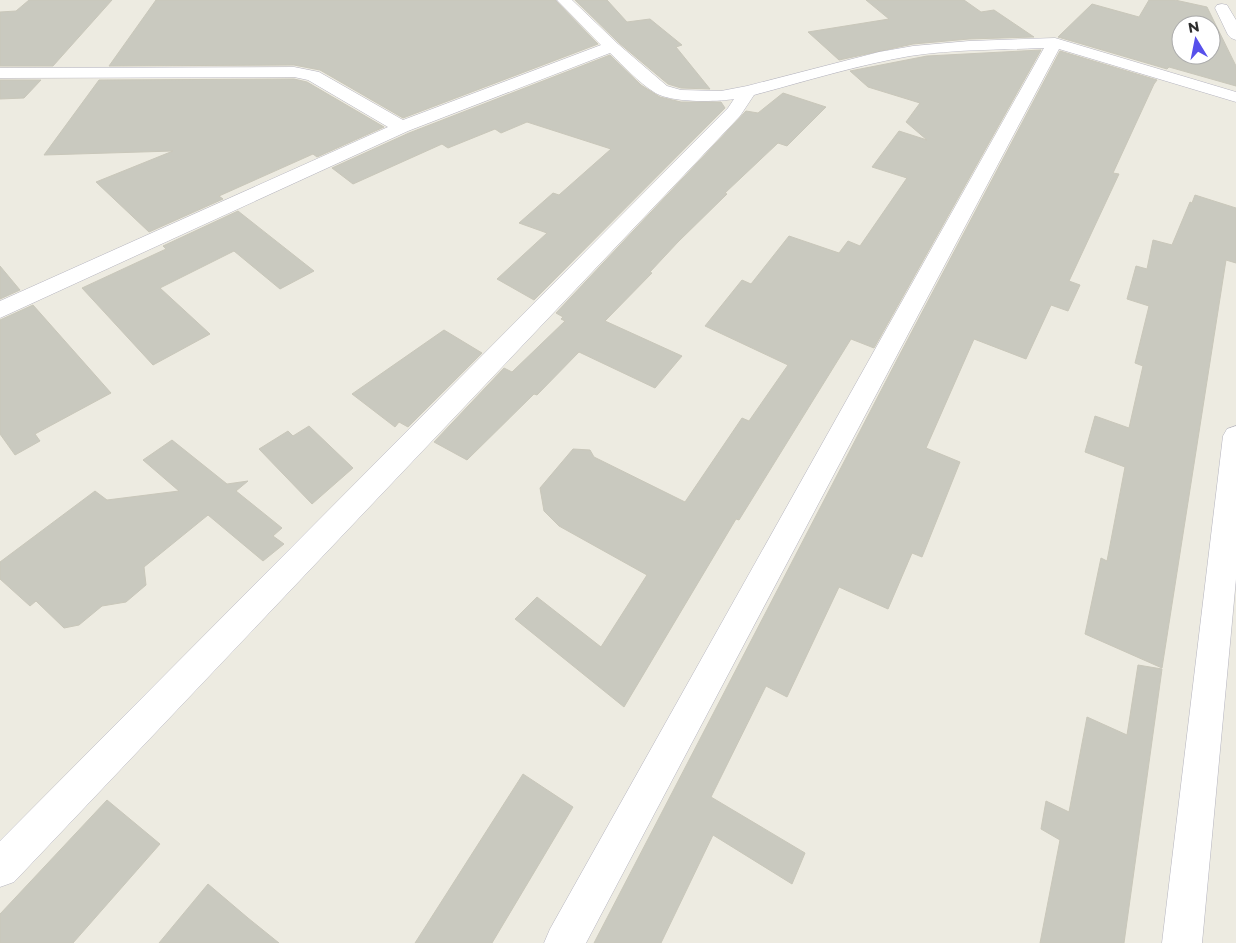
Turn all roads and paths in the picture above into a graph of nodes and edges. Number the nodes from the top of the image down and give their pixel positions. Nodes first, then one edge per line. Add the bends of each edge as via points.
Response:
1 (564, 0) edge
2 (1222, 8) dead end
3 (1236, 35) edge
4 (1055, 43) junction
5 (612, 48) junction
6 (0, 73) edge
7 (748, 90) junction
8 (1236, 97) edge
9 (402, 127) junction
10 (0, 310) edge
11 (1236, 436) edge
12 (0, 868) edge
13 (564, 943) edge
14 (1182, 943) edge

1 - 5 street
2 - 3 street
4 - 7 street via 913,51
4 - 8 street
4 - 13 street
5 - 7 street via 661,90 699,96 720,96
5 - 9 street
6 - 9 street via 294,72 313,76
7 - 12 street via 734,112
9 - 10 street
11 - 14 street

